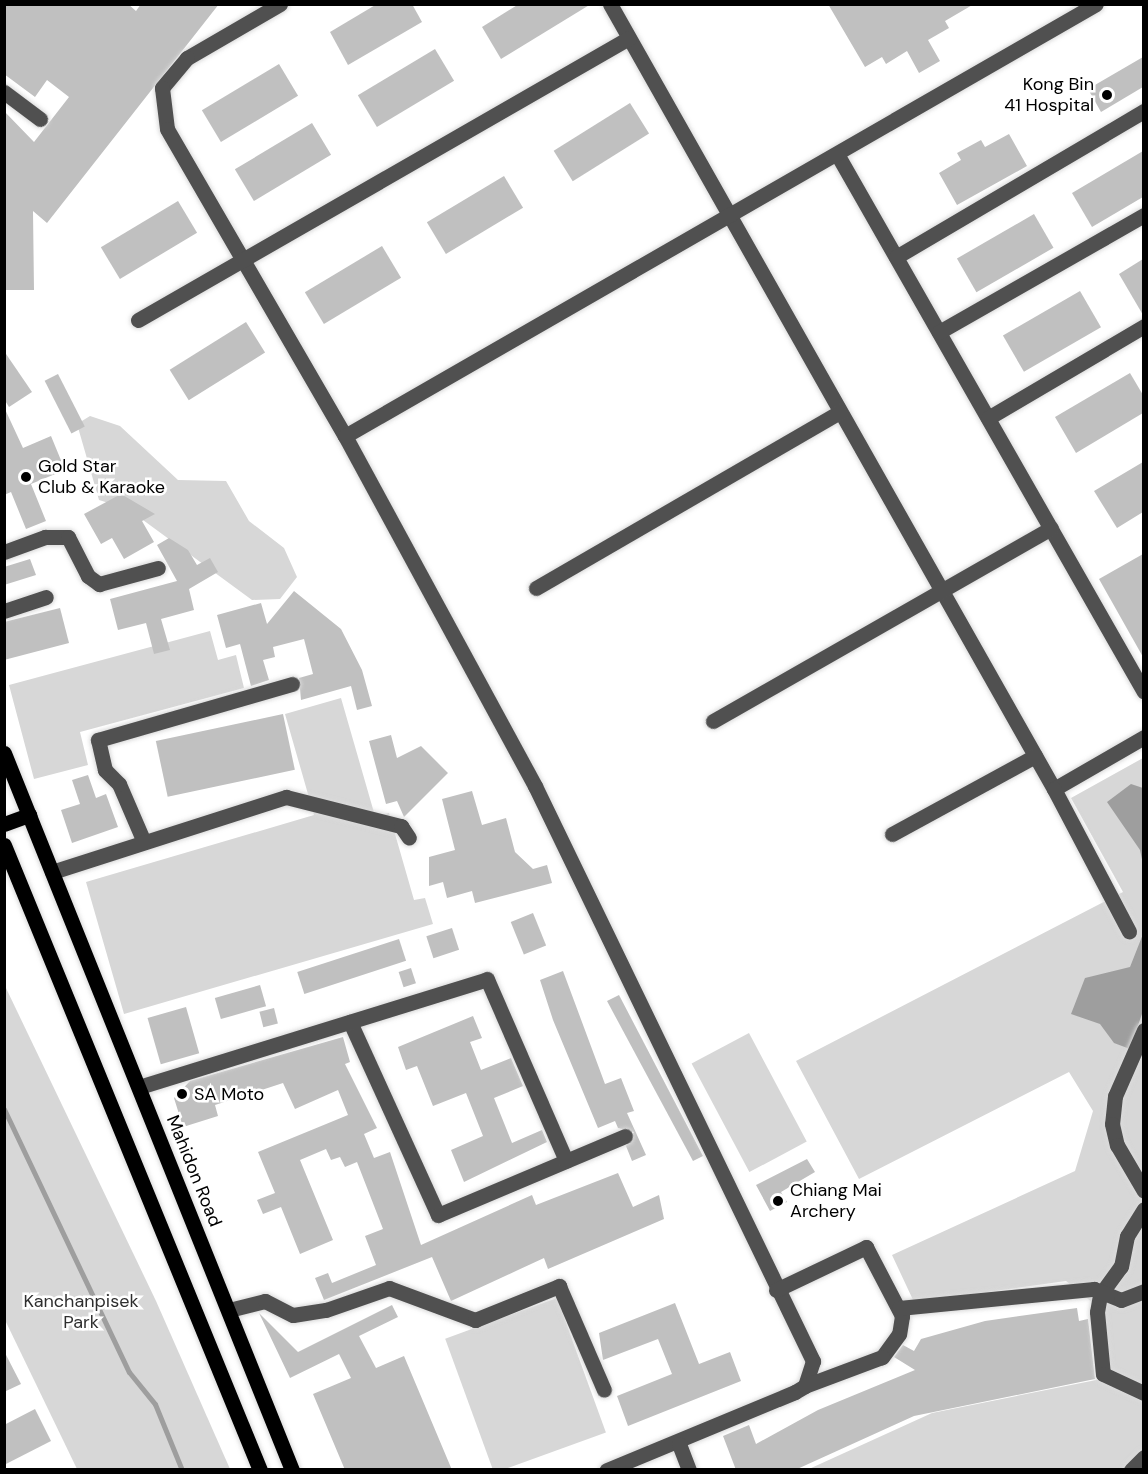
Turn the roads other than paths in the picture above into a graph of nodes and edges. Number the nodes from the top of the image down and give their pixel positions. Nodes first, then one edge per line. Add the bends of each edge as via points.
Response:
1 (280, 4) edge
2 (610, 4) edge
3 (1096, 4) edge
4 (629, 38) junction
5 (4, 92) edge
6 (1143, 111) edge
7 (40, 119) dead end
8 (837, 154) junction
9 (729, 215) junction
10 (1143, 215) edge
11 (896, 257) junction
12 (246, 261) junction
13 (138, 320) dead end
14 (1143, 326) edge
15 (939, 332) junction
16 (840, 412) junction
17 (988, 418) junction
18 (345, 436) junction
19 (1051, 528) junction
20 (4, 552) edge
21 (158, 568) dead end
22 (536, 588) dead end
23 (941, 590) junction
24 (46, 597) dead end
25 (4, 611) edge
26 (292, 684) dead end
27 (1143, 692) edge
28 (713, 722) dead end
29 (1143, 737) edge
30 (4, 753) edge
31 (1035, 756) junction
32 (1054, 789) junction
33 (29, 815) junction
34 (4, 825) edge
35 (892, 834) dead end
36 (409, 838) dead end
37 (144, 842) junction
38 (4, 845) edge
39 (52, 872) junction
40 (1129, 931) dead end
41 (350, 1022) junction
42 (1143, 1030) edge
43 (139, 1087) junction
44 (625, 1136) dead end
45 (566, 1161) junction
46 (1143, 1191) edge
47 (1143, 1209) edge
48 (776, 1290) junction
49 (1143, 1291) edge
50 (1100, 1295) junction
51 (899, 1308) junction
52 (229, 1310) junction
53 (805, 1386) junction
54 (604, 1390) dead end
55 (1143, 1393) edge
56 (679, 1444) junction
57 (1143, 1457) edge
58 (260, 1470) edge
59 (292, 1470) edge
60 (607, 1470) edge
61 (689, 1470) edge
62 (1131, 1470) edge

1 - 12 street via 187,58 162,88 167,129
2 - 4 street
3 - 8 street
4 - 9 street
4 - 12 street
5 - 7 street
6 - 11 street
8 - 9 street
8 - 11 street
9 - 16 street
9 - 18 street
10 - 15 street
11 - 15 street
12 - 13 street
12 - 18 street
14 - 17 street
15 - 17 street
16 - 22 street
16 - 23 street
17 - 19 street
18 - 48 street via 535,786
19 - 23 street
19 - 27 street
20 - 21 street via 45,537 68,537 88,576 99,584
23 - 28 street
23 - 31 street
24 - 25 street
26 - 37 street via 98,740 105,770 119,784
29 - 32 street
30 - 33 main road, Mahidon Road
31 - 32 street
31 - 35 street
32 - 40 street
33 - 34 main road
33 - 39 main road, Mahidon Road
36 - 37 street via 401,826 286,797
37 - 39 street
38 - 58 main road
39 - 43 main road, Mahidon Road
41 - 43 street
41 - 45 street via 487,979
41 - 45 street via 438,1215
42 - 46 street via 1115,1096 1112,1124 1117,1145
43 - 52 main road, Mahidon Road
44 - 45 street
47 - 50 street via 1127,1236 1113,1282
48 - 51 street via 866,1247
48 - 53 street via 813,1361
49 - 50 street via 1121,1299
50 - 51 street via 1094,1289
50 - 55 street via 1103,1374
51 - 53 street via 899,1334 882,1357
52 - 54 street via 265,1301 293,1315 315,1312 389,1288 475,1320 559,1287
52 - 59 main road, Mahidon Road
53 - 56 street
56 - 60 street
56 - 61 street
57 - 62 street

